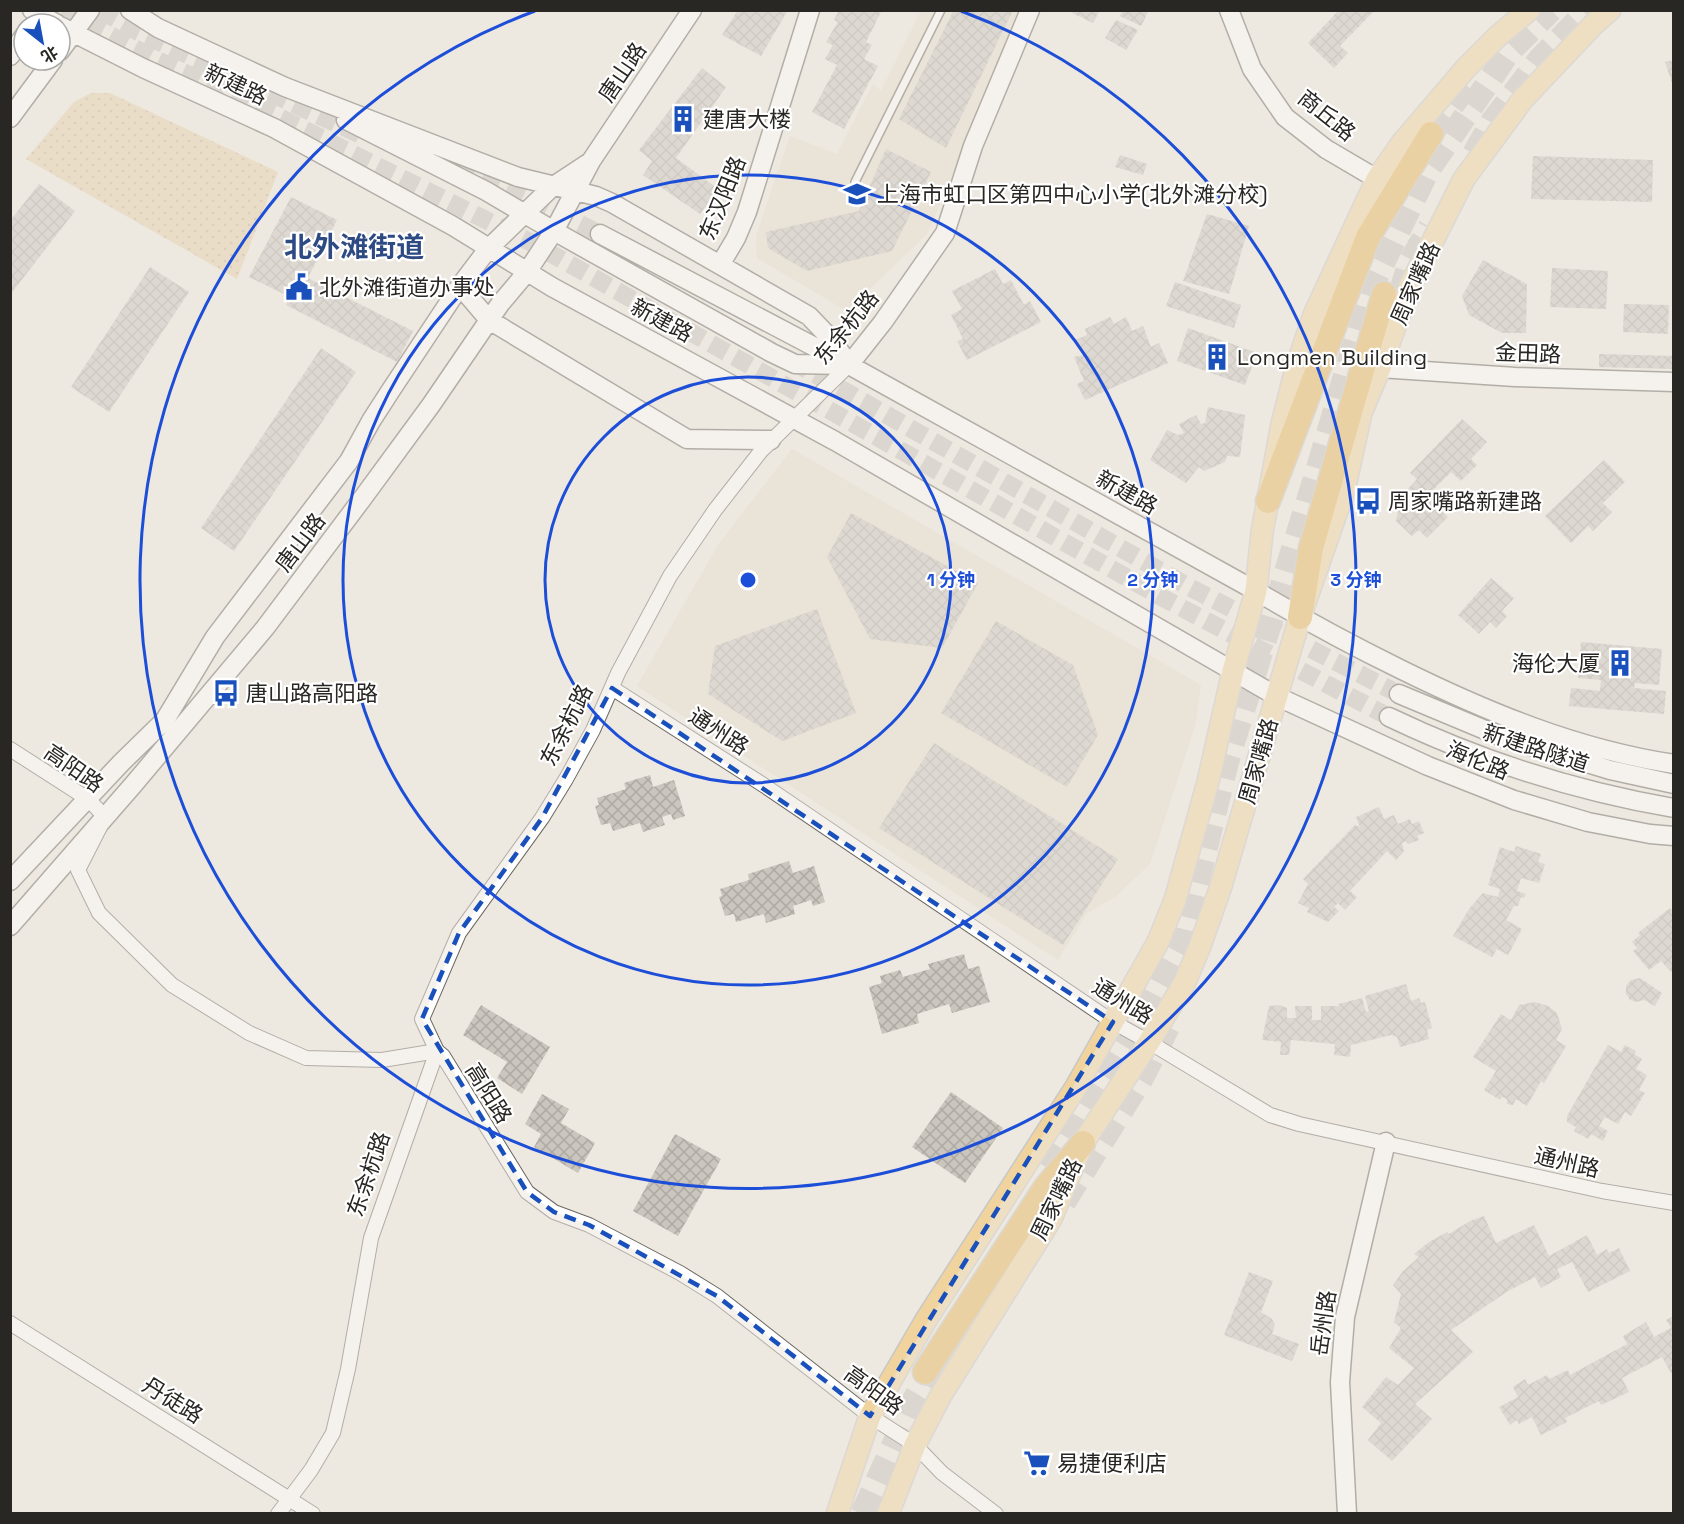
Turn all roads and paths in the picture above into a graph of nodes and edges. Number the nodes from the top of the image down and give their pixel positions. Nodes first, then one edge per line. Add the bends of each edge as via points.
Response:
1 (90, 10) edge
2 (130, 10) edge
3 (692, 10) edge
4 (810, 10) edge
5 (941, 10) edge
6 (1030, 10) edge
7 (1229, 10) edge
8 (1529, 10) edge
9 (1610, 10) edge
10 (72, 21) edge
11 (72, 32) edge
12 (44, 72) edge
13 (285, 87) junction
14 (10, 118) edge
15 (1431, 134) tunnel mouth
16 (591, 161) junction
17 (1377, 179) junction
18 (855, 182) dead end
19 (552, 187) junction
20 (576, 191) junction
21 (524, 214) junction
22 (554, 231) junction
23 (600, 234) tunnel mouth
24 (488, 249) junction
25 (720, 265) junction
26 (527, 273) junction
27 (459, 286) junction
28 (1384, 294) tunnel mouth
29 (489, 320) junction
30 (849, 365) junction
31 (1380, 368) junction
32 (1674, 382) edge
33 (794, 419) junction
34 (771, 440) junction
35 (1268, 501) junction
36 (1256, 591) junction
37 (1300, 617) junction
38 (1233, 671) junction
39 (612, 688) junction
40 (1399, 694) tunnel mouth
41 (1276, 696) junction
42 (1389, 717) tunnel mouth
43 (10, 749) edge
44 (1674, 764) edge
45 (1674, 784) edge
46 (88, 800) junction
47 (1674, 808) edge
48 (105, 818) junction
49 (1674, 836) edge
50 (10, 880) edge
51 (10, 926) edge
52 (1113, 1022) junction
53 (1149, 1042) junction
54 (437, 1051) junction
55 (1386, 1142) junction
56 (1083, 1143) junction
57 (1674, 1203) edge
58 (10, 1323) edge
59 (925, 1372) tunnel mouth
60 (870, 1416) junction
61 (915, 1445) junction
62 (289, 1498) junction
63 (278, 1514) edge
64 (313, 1514) edge
65 (837, 1514) edge
66 (888, 1514) edge
67 (996, 1514) edge
68 (1347, 1514) edge

1 - 10 main road
2 - 13 main road, 新建路 via 167,32
3 - 16 main road, 唐山路
4 - 25 main road, 东汉阳路 via 747,212
5 - 18 lane
6 - 30 main road, 东余杭路 via 973,146 945,233
7 - 17 main road, 商丘路 via 1252,69 1285,117 1326,149
8 - 17 main road, 周家嘴路 via 1466,68 1402,143
9 - 31 main road, 周家嘴路 via 1523,99 1464,179 1410,286
11 - 24 main road, 新建路 via 274,128
12 - 14 main road
13 - 19 main road, 新建路
13 - 21 main road, 新建路
15 - 35 highway via 1368,237
16 - 19 main road, 唐山路
16 - 20 main road, 唐山路
17 - 35 main road, 周家嘴路 via 1314,315 1297,365
19 - 20 main road, 新建路
19 - 21 main road, 唐山路
20 - 22 main road, 唐山路
20 - 25 main road, 新建路 via 612,203
21 - 22 main road, 新建路
21 - 24 main road, 唐山路
22 - 26 main road, 唐山路
22 - 30 main road, 新建路 via 795,364
23 - 30 main road
24 - 26 main road, 新建路
24 - 27 main road, 唐山路
25 - 30 main road, 新建路 via 809,315
26 - 29 main road, 唐山路
26 - 33 main road, 新建路
27 - 29 main road
27 - 46 main road, 唐山路 via 349,461 215,637 165,720
28 - 37 highway via 1311,548
29 - 34 main road via 687,439
29 - 48 main road, 唐山路 via 431,405 265,628
30 - 33 street, 东余杭路
30 - 36 main road, 新建路
31 - 32 main road, 金田路
31 - 37 main road, 周家嘴路 via 1361,413 1344,491
33 - 34 street, 东余杭路
33 - 38 main road, 新建路
34 - 39 street, 东余杭路 via 715,510 670,576
35 - 36 main road, 周家嘴路
36 - 37 main road, 新建路
36 - 38 main road, 周家嘴路
37 - 41 main road, 周家嘴路
37 - 44 main road via 1458,698 1527,726 1609,752
38 - 41 main road, 海伦路
38 - 52 main road, 周家嘴路 via 1208,782 1175,900 1158,942
39 - 52 street, 通州路 via 765,786
39 - 54 street, 东余杭路 via 593,730 542,818 459,933 422,1019
40 - 45 main road, 新建路隧道 via 1502,737 1610,770
41 - 49 main road, 海伦路 via 1428,766 1514,800 1588,822
41 - 53 main road, 周家嘴路 via 1200,946 1185,981
42 - 47 main road, 新建路隧道 via 1495,762 1598,793
43 - 46 street, 高阳路
46 - 48 street, 高阳路
46 - 50 main road, 唐山路
48 - 51 main road, 唐山路
48 - 54 street, 高阳路 via 78,870 99,913 172,985 249,1033 306,1058 382,1060
52 - 53 street, 通州路
52 - 60 main road, 周家嘴路
53 - 55 street, 通州路 via 1270,1115
53 - 56 main road, 周家嘴路
54 - 60 street, 高阳路 via 527,1192 554,1212 589,1226 717,1296
54 - 62 street, 东余杭路 via 371,1238 333,1433
55 - 57 street, 通州路 via 1602,1191
55 - 68 main road, 岳州路 via 1345,1317 1340,1382
56 - 59 highway via 1046,1187
56 - 61 main road, 周家嘴路 via 1051,1219 941,1395
58 - 62 street, 丹徒路
60 - 61 street, 高阳路
60 - 65 main road, 周家嘴路
61 - 66 main road, 周家嘴路
61 - 67 street, 高阳路 via 942,1473
62 - 63 street, 东余杭路
62 - 64 street, 丹徒路

